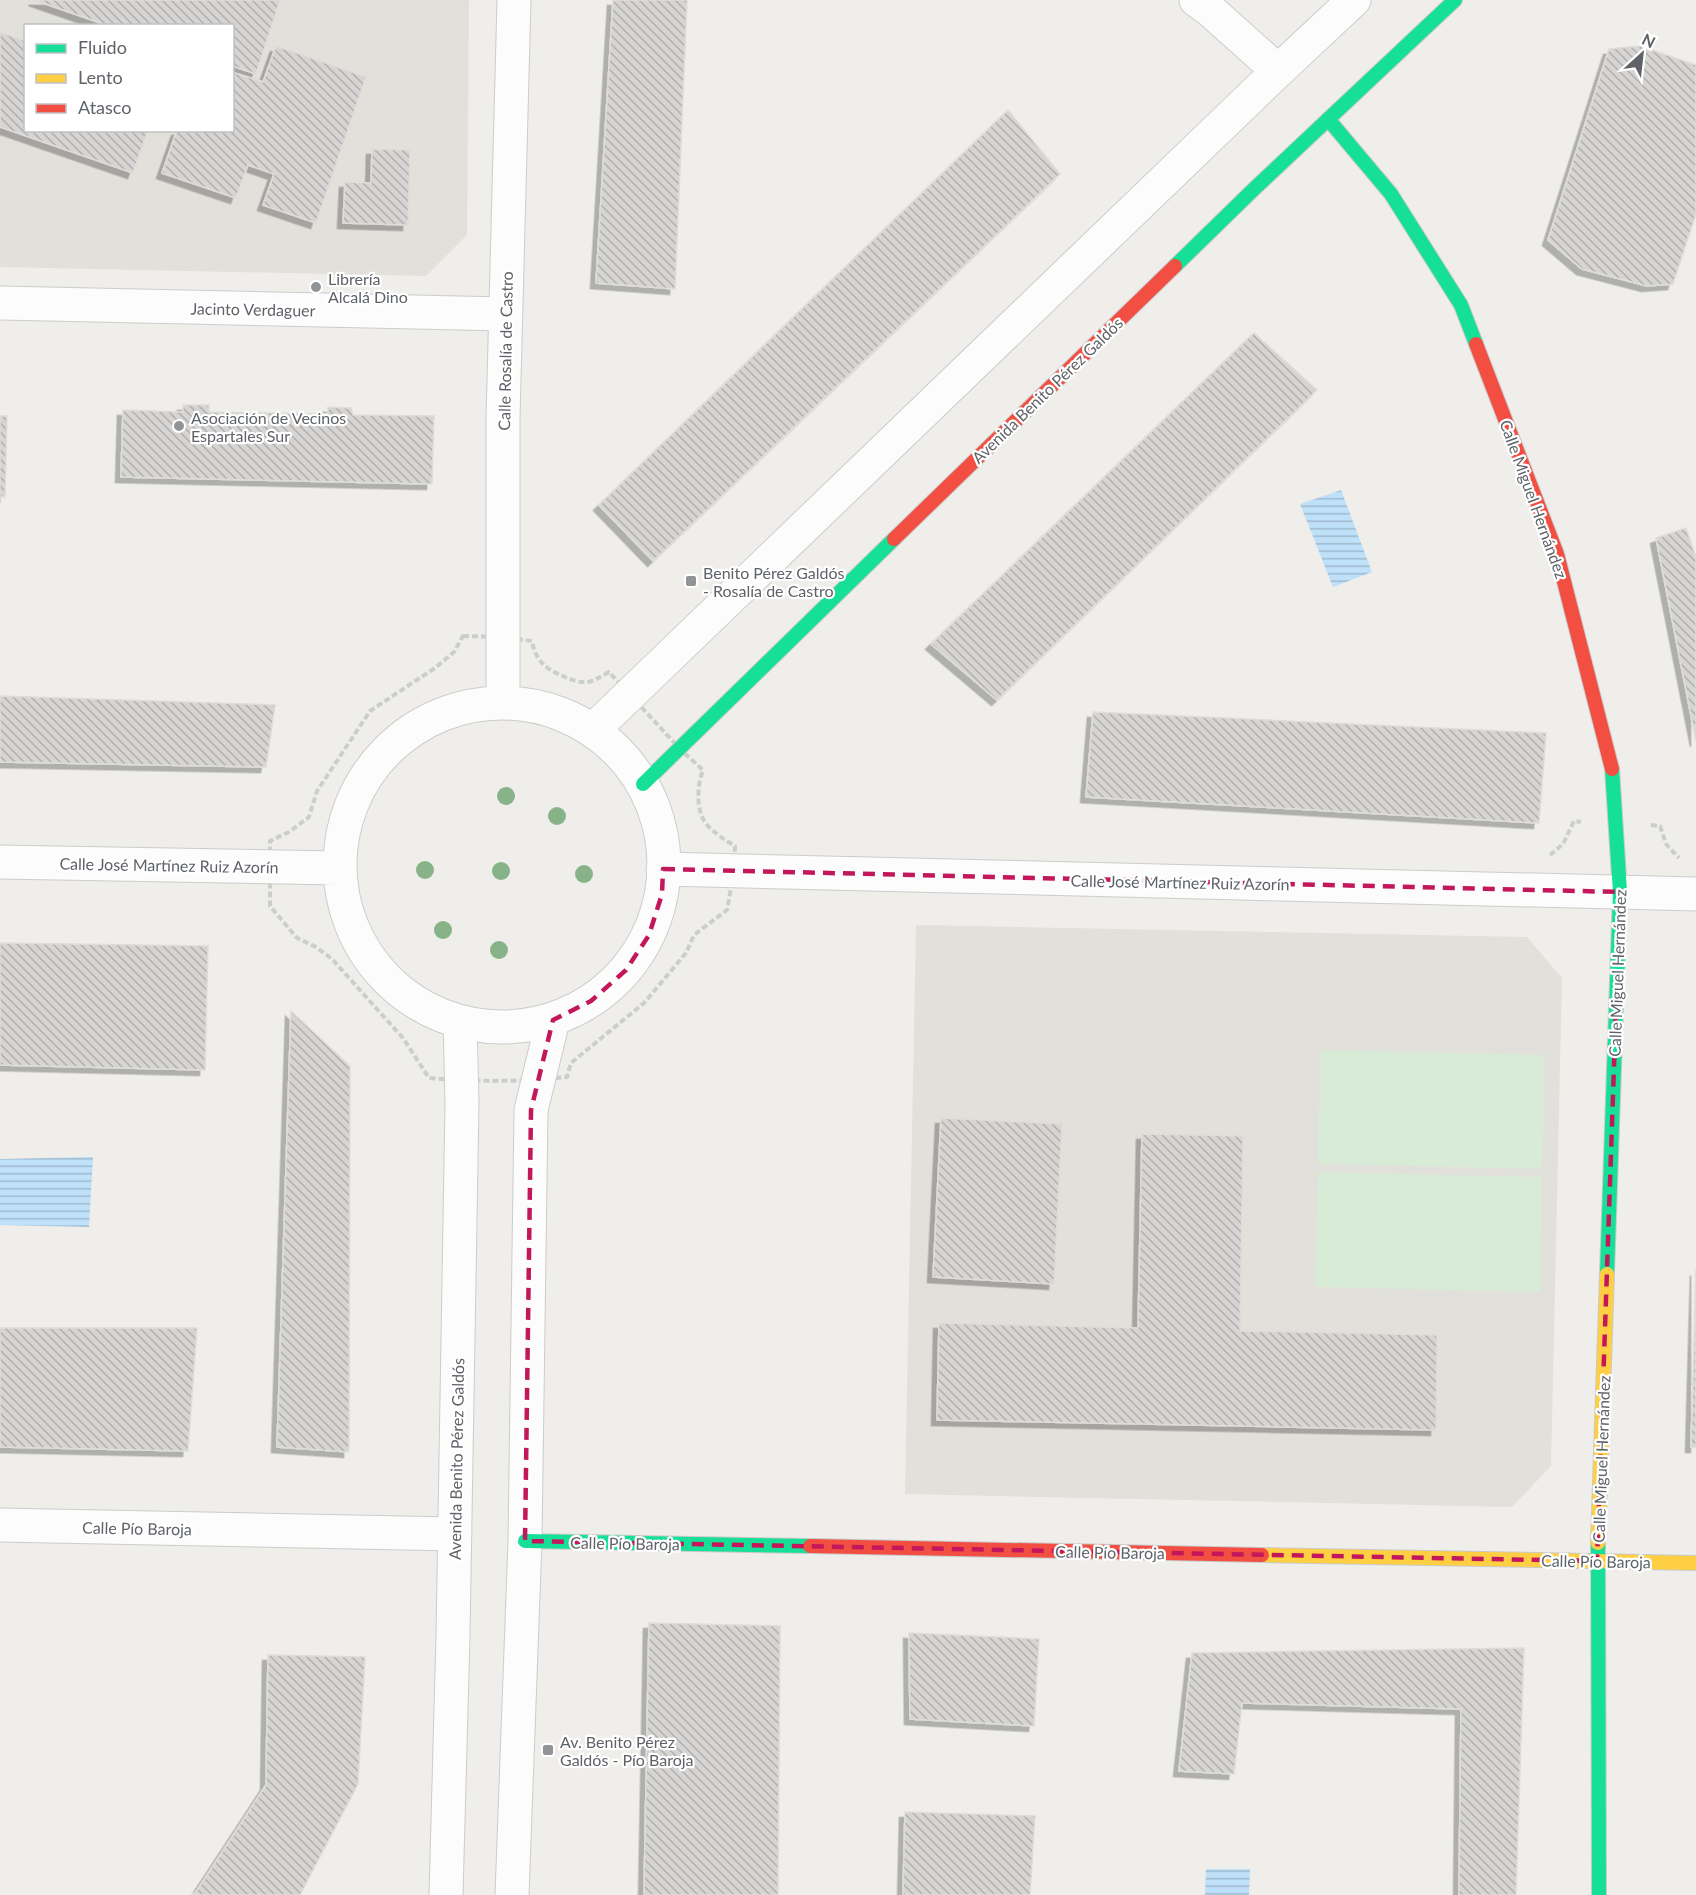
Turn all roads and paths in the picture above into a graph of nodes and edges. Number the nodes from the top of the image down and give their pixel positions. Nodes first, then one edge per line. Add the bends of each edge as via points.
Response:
1 (514, 0) edge
2 (1196, 0) edge
3 (1354, 0) edge
4 (1455, 0) edge
5 (1278, 71) junction
6 (1328, 119) junction
7 (0, 303) edge
8 (505, 314) junction
9 (503, 637) junction
10 (630, 694) junction
11 (503, 702) junction
12 (593, 730) junction
13 (680, 749) junction
14 (643, 784) junction
15 (0, 862) edge
16 (270, 867) junction
17 (338, 868) junction
18 (663, 869) junction
19 (734, 871) junction
20 (1620, 892) junction
21 (1696, 894) edge
22 (553, 1020) junction
23 (460, 1022) junction
24 (538, 1080) junction
25 (462, 1081) junction
26 (0, 1525) edge
27 (455, 1534) junction
28 (525, 1541) junction
29 (1597, 1561) junction
30 (1696, 1563) edge
31 (512, 1889) edge
32 (446, 1895) edge
33 (1599, 1895) edge

1 - 8 street, Calle Rosalía de Castro
2 - 5 street
3 - 5 street
4 - 6 street, Avenida Benito Pérez Galdós
5 - 10 street
6 - 13 street, Avenida Benito Pérez Galdós
6 - 20 street, Calle Miguel Hernández via 1391,194 1461,306 1557,554 1612,768
7 - 8 street, Jacinto Verdaguer
8 - 9 street, Calle Rosalía de Castro
9 - 10 path via 532,641 546,669 586,682 609,672
9 - 11 street, Calle Rosalía de Castro
9 - 16 path via 463,636 454,652 435,668 370,711 317,791 309,817 270,841
10 - 12 street
10 - 13 path
11 - 12 street via 557,712
11 - 17 street via 454,709 408,730 369,768 348,810
12 - 14 street via 616,750
13 - 14 street, Avenida Benito Pérez Galdós
13 - 19 path via 703,770 700,806 706,824 735,846
14 - 18 street via 656,811 664,851
15 - 16 street, Calle José Martínez Ruiz Azorín
16 - 17 street, Calle José Martínez Ruiz Azorín
16 - 25 path via 270,906 278,917 297,938 332,959 404,1038 429,1078
17 - 23 street via 343,906 357,941 389,983 420,1006
18 - 19 street, Calle José Martínez Ruiz Azorín
18 - 22 street via 662,894 649,935 627,970 591,1001
19 - 20 street, Calle José Martínez Ruiz Azorín
19 - 24 path via 727,910 694,935 686,953 644,1003 571,1064 567,1077
20 - 21 street, Calle José Martínez Ruiz Azorín
20 - 29 street, Calle Miguel Hernández
22 - 23 street via 506,1028
22 - 24 street
23 - 25 street, Avenida Benito Pérez Galdós
24 - 25 path
24 - 28 street via 531,1110
25 - 27 street, Avenida Benito Pérez Galdós
26 - 27 street, Calle Pío Baroja
27 - 32 street, Avenida Benito Pérez Galdós
28 - 29 street, Calle Pío Baroja
28 - 31 street
29 - 30 street, Calle Pío Baroja
29 - 33 street, Calle Miguel Hernández

